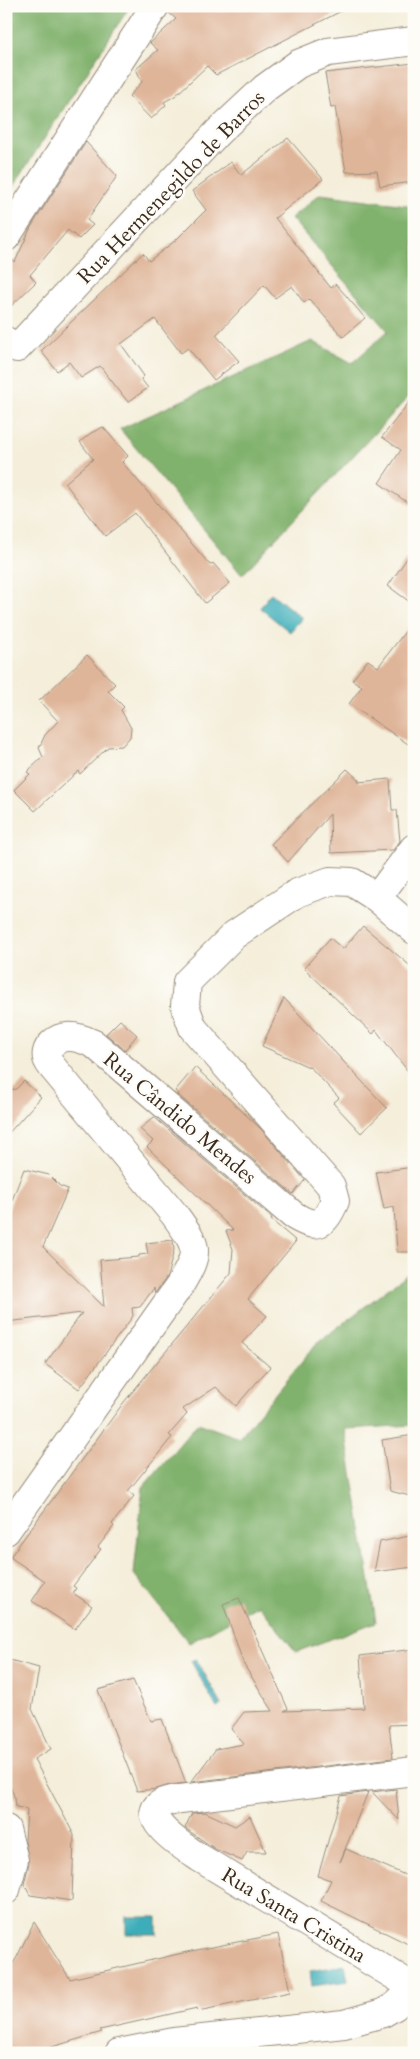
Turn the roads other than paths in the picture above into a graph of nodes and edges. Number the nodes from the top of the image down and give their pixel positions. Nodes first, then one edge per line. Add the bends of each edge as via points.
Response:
1 (155, 6) edge
2 (414, 41) edge
3 (6, 237) edge
4 (10, 351) edge
5 (414, 848) edge
6 (377, 898) junction
7 (414, 930) edge
8 (6, 1531) edge
9 (414, 1771) edge
10 (6, 1829) edge
11 (6, 1890) edge
12 (119, 2053) edge

1 - 3 street
2 - 4 street, Rua Hermenegildo de Barros via 328,52 298,64 265,88 218,132
5 - 6 street
6 - 7 street, Rua Cândido Mendes
6 - 8 street, Rua Cândido Mendes via 352,882 330,881 297,893 234,936 186,982 185,1006 193,1028 331,1186 335,1201 326,1220 307,1223 293,1215 94,1044 66,1036 48,1048 46,1057 53,1068 186,1230 194,1248 193,1262
9 - 12 street, Rua Santa Cristina via 172,1800 155,1808 158,1824 172,1839 410,1985 406,1996 383,2013 344,2024 174,2042
10 - 11 street via 14,1860

